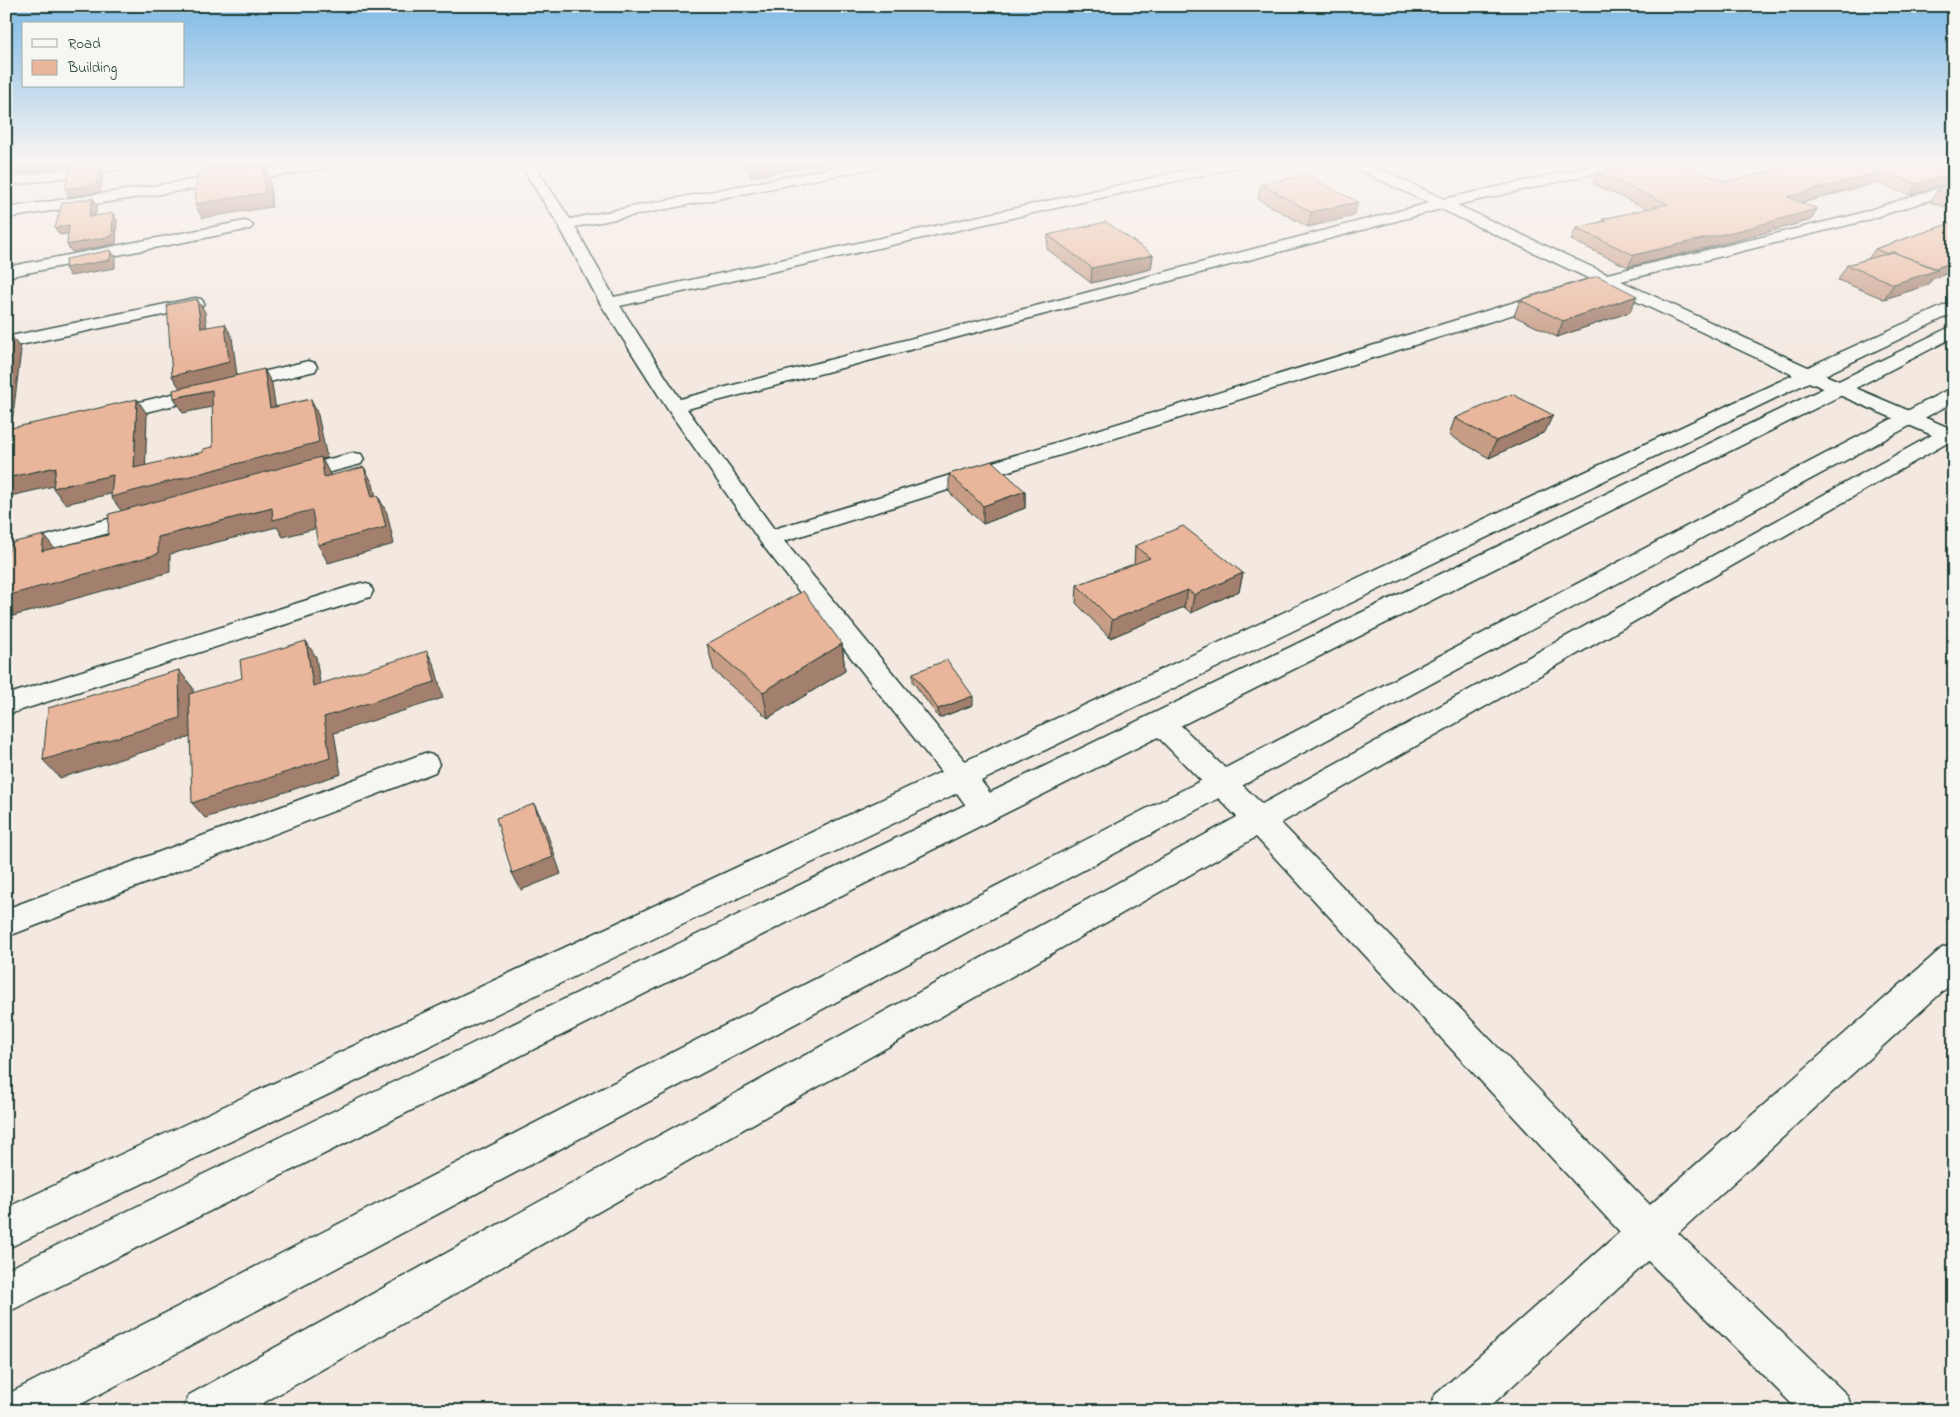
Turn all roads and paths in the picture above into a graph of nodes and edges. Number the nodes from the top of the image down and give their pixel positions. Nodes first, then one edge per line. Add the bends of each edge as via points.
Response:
1 (229, 229) edge
2 (569, 229) edge
3 (941, 229) edge
4 (1347, 229) edge
5 (1496, 229) edge
6 (1813, 229) edge
7 (6, 272) edge
8 (1605, 280) junction
9 (195, 303) edge
10 (610, 303) junction
11 (1954, 306) edge
12 (1954, 330) edge
13 (6, 343) edge
14 (308, 367) dead end
15 (1808, 375) junction
16 (1839, 389) junction
17 (1954, 394) edge
18 (675, 406) junction
19 (1909, 418) junction
20 (91, 420) edge
21 (1952, 434) edge
22 (353, 459) dead end
23 (266, 482) edge
24 (160, 512) edge
25 (769, 538) junction
26 (6, 554) edge
27 (360, 591) dead end
28 (6, 705) edge
29 (1161, 723) junction
30 (425, 764) dead end
31 (961, 776) junction
32 (1222, 783) junction
33 (987, 809) junction
34 (1259, 820) junction
35 (6, 923) edge
36 (1954, 959) edge
37 (6, 1229) edge
38 (1649, 1233) junction
39 (6, 1292) edge
40 (22, 1411) edge
41 (205, 1411) edge
42 (1451, 1411) edge
43 (1831, 1411) edge

1 - 7 street
2 - 10 street
3 - 10 street
4 - 18 street
5 - 8 street
6 - 8 street
8 - 15 street
8 - 25 street
9 - 13 street
10 - 18 street
11 - 15 street
12 - 16 street
14 - 20 street
15 - 16 street
15 - 31 street
16 - 19 street
16 - 29 street
17 - 19 street
18 - 25 street
19 - 21 street
19 - 32 street
21 - 34 street
22 - 23 street
24 - 26 street
25 - 31 street
27 - 28 street
29 - 32 street
29 - 33 street
30 - 35 street
31 - 33 street
31 - 37 street
32 - 34 street
32 - 40 street
33 - 39 street
34 - 38 street
34 - 41 street
36 - 38 street
38 - 42 street
38 - 43 street

